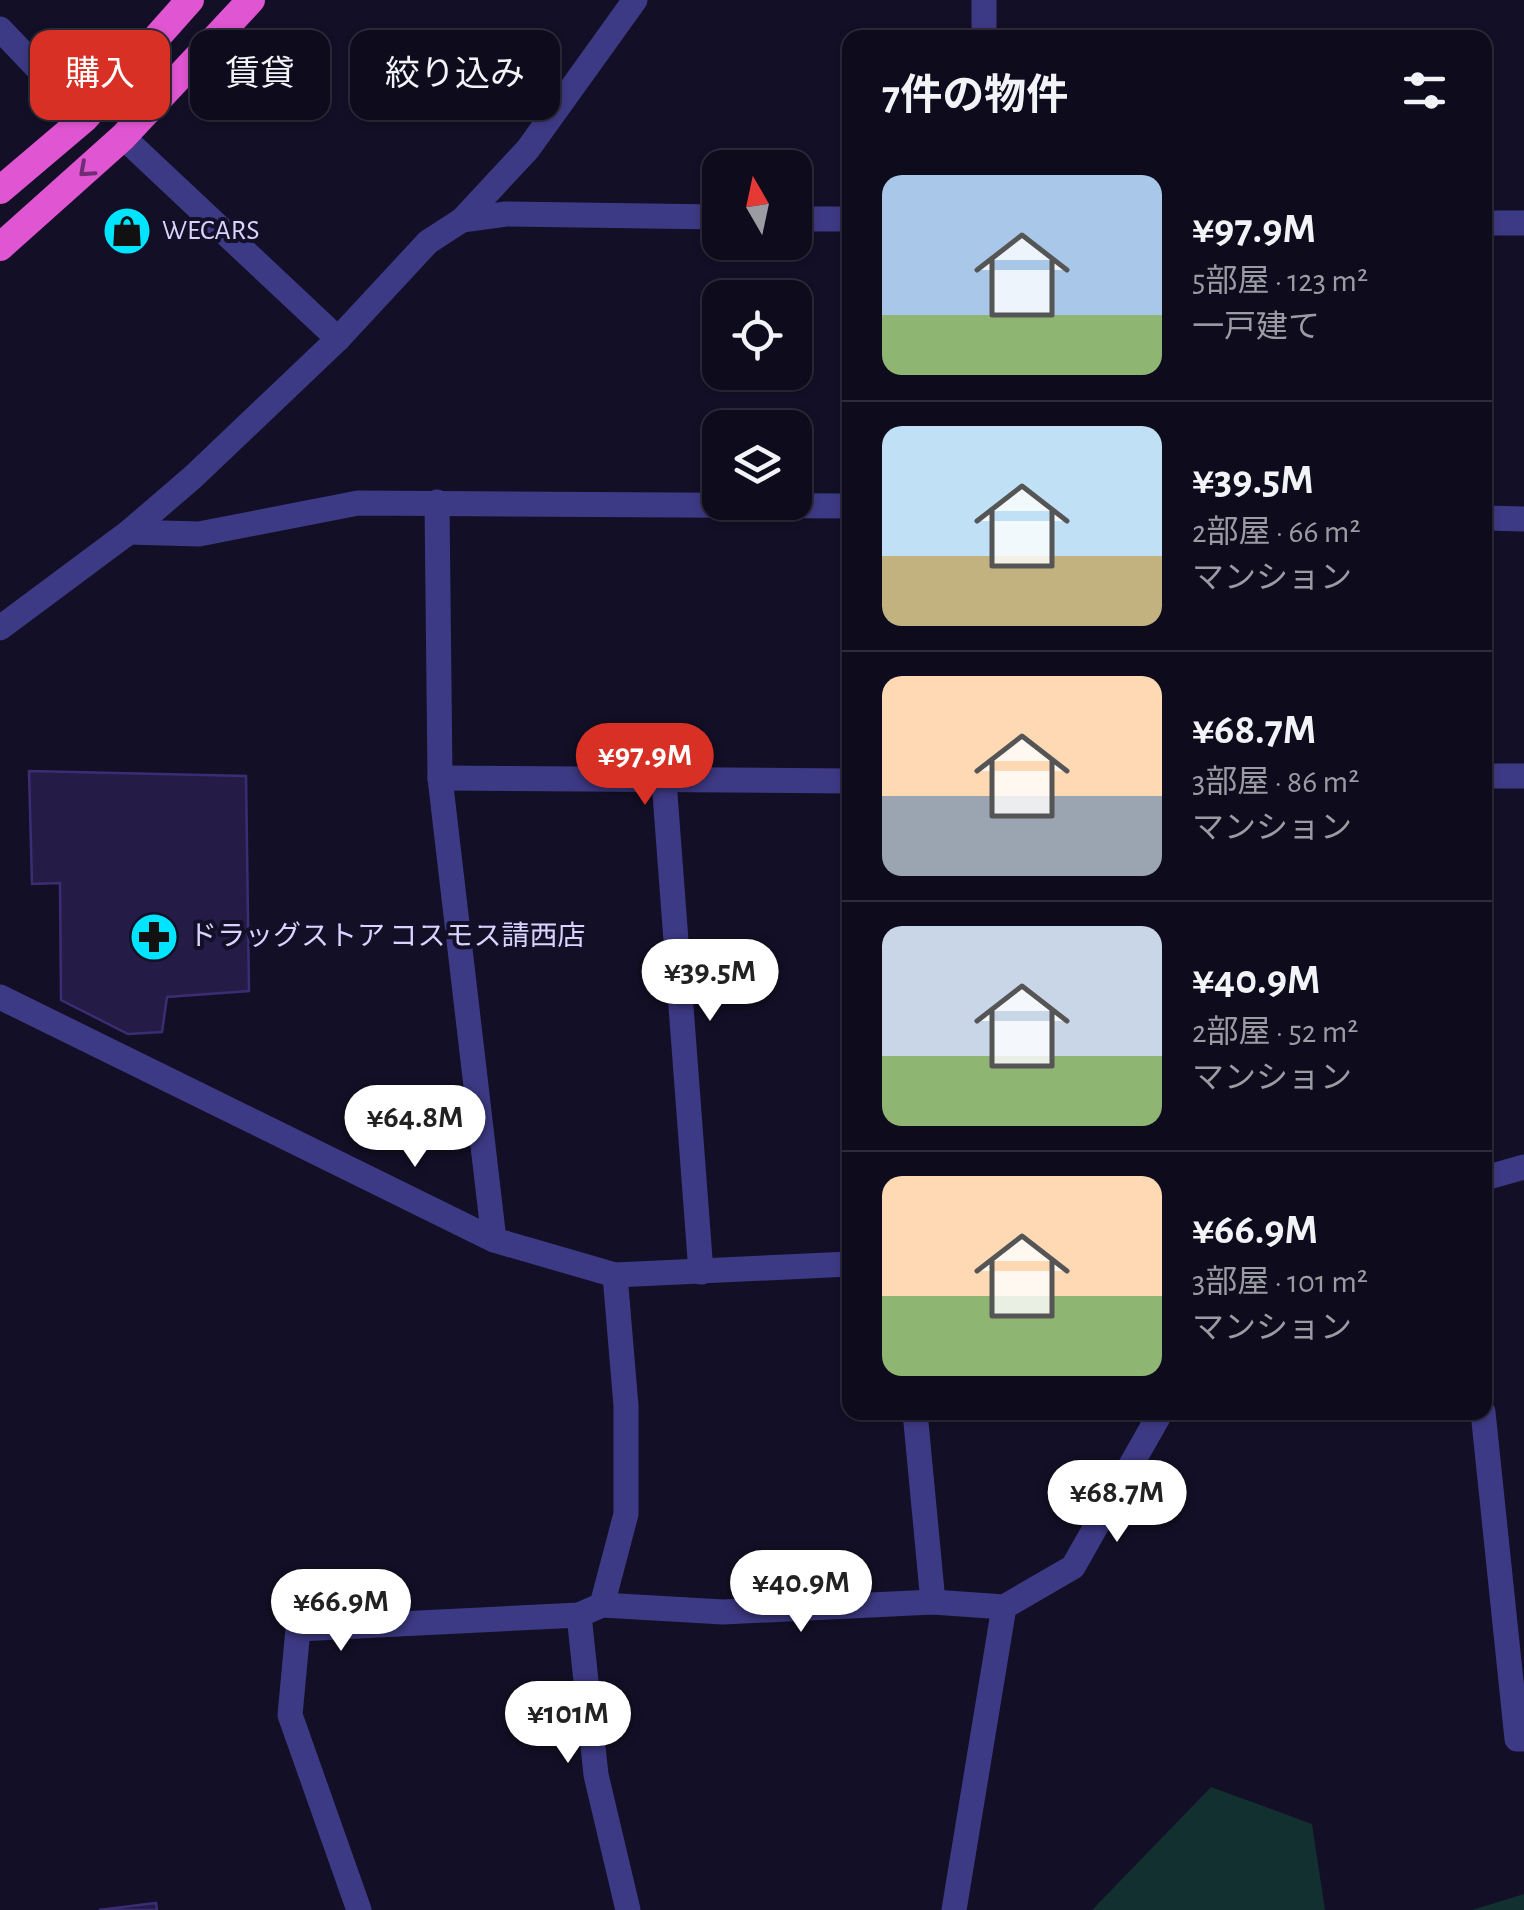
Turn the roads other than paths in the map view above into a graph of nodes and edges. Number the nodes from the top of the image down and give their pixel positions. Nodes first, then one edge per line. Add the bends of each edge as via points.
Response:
1 (190, 0) edge
2 (251, 0) edge
3 (634, 0) edge
4 (984, 0) edge
5 (0, 29) edge
6 (163, 30) edge
7 (984, 30) edge
8 (30, 60) edge
9 (83, 120) edge
10 (123, 137) junction
11 (0, 190) edge
12 (702, 218) edge
13 (812, 219) edge
14 (462, 220) junction
15 (842, 220) edge
16 (1492, 223) edge
17 (1524, 223) edge
18 (0, 247) edge
19 (338, 339) junction
20 (437, 502) junction
21 (842, 506) edge
22 (1492, 518) edge
23 (1524, 520) edge
24 (129, 532) junction
25 (0, 628) edge
26 (1492, 776) edge
27 (1524, 776) edge
28 (440, 778) junction
29 (664, 781) junction
30 (842, 781) edge
31 (0, 997) edge
32 (1524, 1167) edge
33 (1492, 1176) edge
34 (494, 1240) junction
35 (842, 1264) edge
36 (701, 1272) junction
37 (615, 1275) junction
38 (917, 1420) edge
39 (1156, 1420) edge
40 (1484, 1420) edge
41 (933, 1602) junction
42 (1004, 1607) junction
43 (590, 1610) junction
44 (1524, 1739) edge
45 (359, 1910) edge
46 (628, 1910) edge
47 (954, 1910) edge

1 - 6 highway
2 - 10 highway
3 - 14 street via 528,149
4 - 7 street
5 - 8 street
9 - 11 highway
10 -> 18 highway
10 - 19 street
12 - 14 street via 506,214
13 - 15 street
14 - 19 street via 428,242
16 - 17 street
19 - 24 street
20 - 21 street
20 - 24 street via 358,503 199,534
20 - 28 street
22 - 23 street
24 - 25 street
26 - 27 street
28 - 29 street
28 - 34 street
29 - 30 street
29 - 36 street
31 - 34 street
32 - 33 street
34 - 37 street
35 - 36 street
36 - 37 street
37 - 43 street via 626,1514
38 - 41 street
39 - 42 street via 1073,1568
40 - 44 street via 1517,1738
41 - 42 street
41 - 43 street via 723,1612
42 - 47 street
43 - 45 street via 298,1628 290,1715
43 - 46 street via 596,1775

